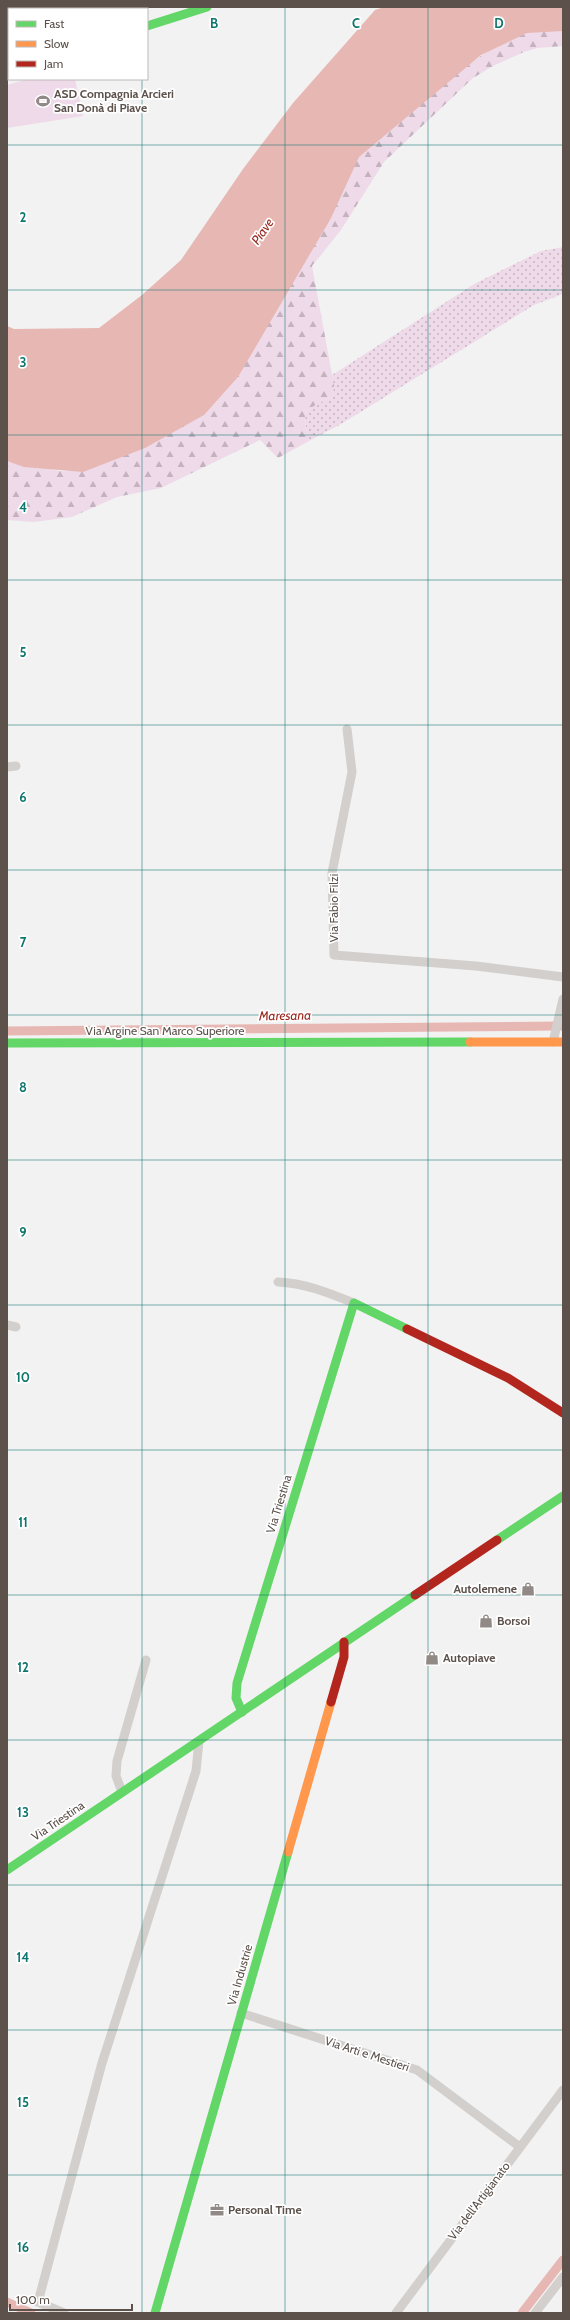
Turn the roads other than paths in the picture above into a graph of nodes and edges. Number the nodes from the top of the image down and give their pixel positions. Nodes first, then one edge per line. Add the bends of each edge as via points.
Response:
1 (207, 7) edge
2 (148, 26) edge
3 (347, 729) dead end
4 (563, 977) edge
5 (563, 999) edge
6 (554, 1039) junction
7 (563, 1042) edge
8 (7, 1043) edge
9 (278, 1282) dead end
10 (354, 1303) junction
11 (563, 1413) edge
12 (563, 1496) edge
13 (344, 1642) junction
14 (146, 1660) dead end
15 (242, 1712) junction
16 (199, 1740) junction
17 (122, 1792) junction
18 (7, 1870) edge
19 (241, 2014) junction
20 (563, 2090) edge
21 (520, 2147) junction
22 (563, 2276) edge
23 (64, 2313) edge
24 (155, 2313) edge
25 (396, 2313) edge
26 (535, 2313) edge

1 - 2 street
3 - 4 street, Via Fabio Filzi via 352,772 332,873 334,955 476,966
5 - 6 street
6 - 7 street, Via Argine San Marco Superiore
6 - 8 street, Via Argine San Marco Superiore
9 - 10 street via 319,1289
10 - 11 street via 508,1378
10 - 15 street, Via Triestina via 237,1683 236,1698
12 - 13 street, Via Triestina
13 - 15 street, Via Triestina
13 - 19 street, Via Industrie via 341,1669
14 - 17 street via 117,1761 116,1776
15 - 16 street, Via Triestina
16 - 17 street, Via Triestina
16 - 23 street via 196,1771 102,2063 38,2302
17 - 18 street, Via Triestina
19 - 21 street, Via Arti e Mestieri via 417,2070
19 - 24 street, Via Industrie
20 - 21 street, Via dell'Artigianato
21 - 25 street, Via dell'Artigianato
22 - 26 street

